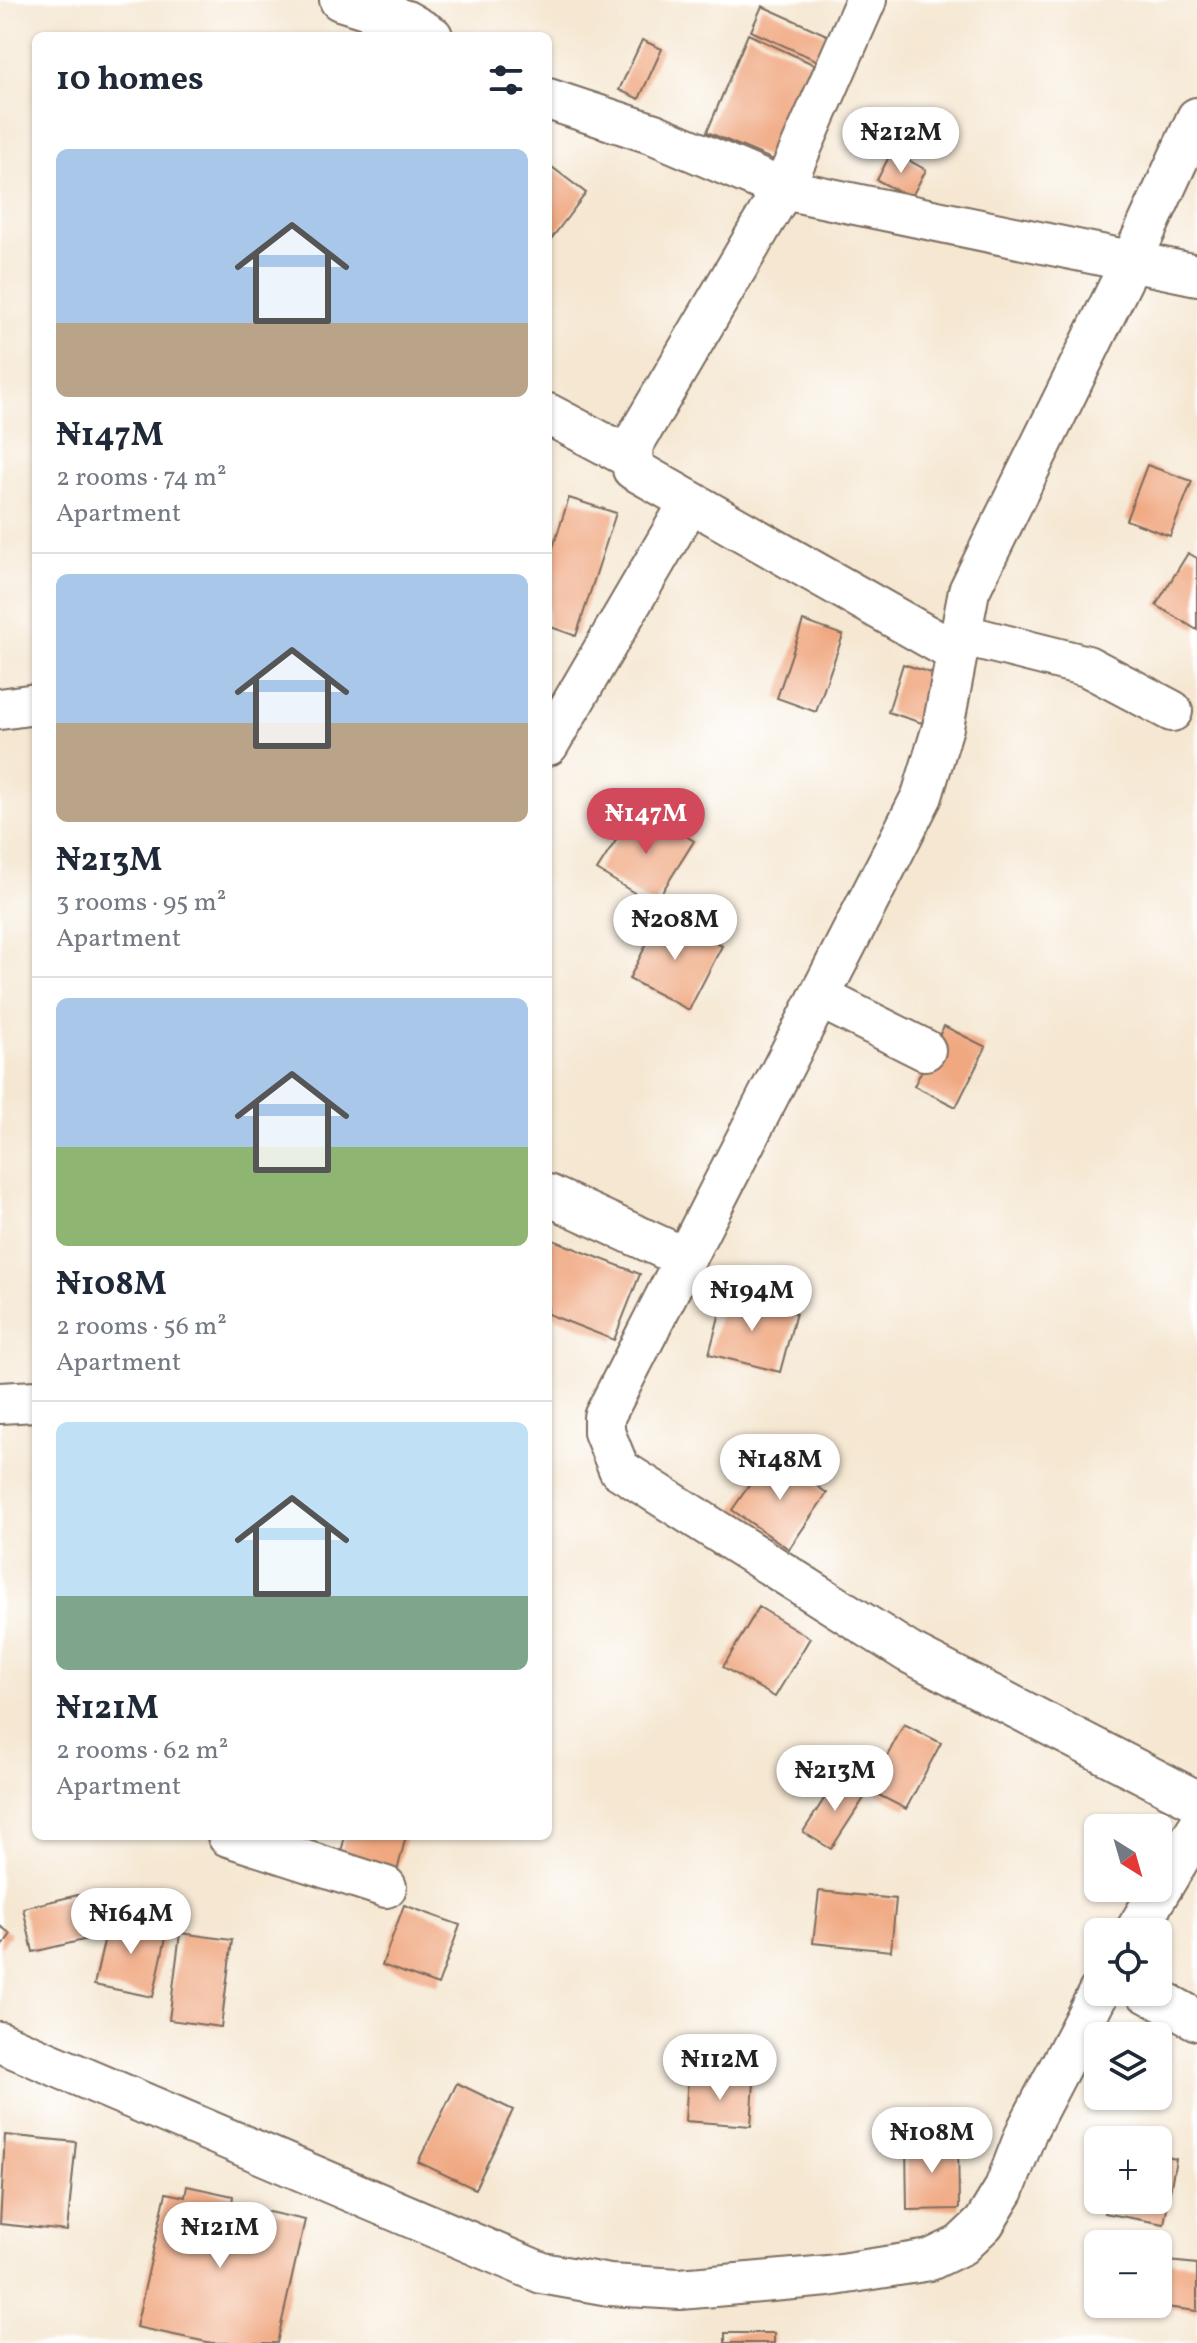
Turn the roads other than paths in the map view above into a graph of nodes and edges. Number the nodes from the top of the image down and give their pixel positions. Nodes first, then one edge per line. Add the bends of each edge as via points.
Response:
1 (340, 0) edge
2 (866, 0) edge
3 (425, 32) edge
4 (552, 100) edge
5 (1197, 118) edge
6 (783, 189) junction
7 (1130, 264) junction
8 (1197, 275) edge
9 (552, 416) edge
10 (631, 458) junction
11 (690, 502) junction
12 (958, 644) junction
13 (32, 705) edge
14 (0, 709) edge
15 (1172, 711) dead end
16 (552, 738) edge
17 (819, 997) junction
18 (925, 1050) dead end
19 (552, 1197) edge
20 (685, 1258) junction
21 (32, 1401) edge
22 (0, 1403) edge
23 (1197, 1801) edge
24 (1197, 1829) edge
25 (240, 1840) edge
26 (386, 1887) dead end
27 (1143, 1918) edge
28 (1092, 2006) edge
29 (1172, 2006) edge
30 (1197, 2020) edge
31 (0, 2042) edge

1 - 3 street
2 - 6 street
4 - 6 street via 654,134
5 - 7 street
6 - 7 street
6 - 10 street via 632,446
7 - 8 street
7 - 12 street via 990,544 969,591
9 - 10 street
10 - 11 street via 633,469
11 - 12 street
11 - 16 street
12 - 15 street via 1087,666
12 - 17 street via 943,727 922,796
13 - 14 street
17 - 18 street
17 - 20 street
19 - 20 street
20 - 23 street via 604,1417 604,1432 619,1469 908,1652
21 - 22 street
24 - 27 street
25 - 26 street
28 - 31 street via 1027,2130 1004,2190 984,2223 961,2245 930,2260 857,2272 680,2289 609,2285 542,2273
29 - 30 street

